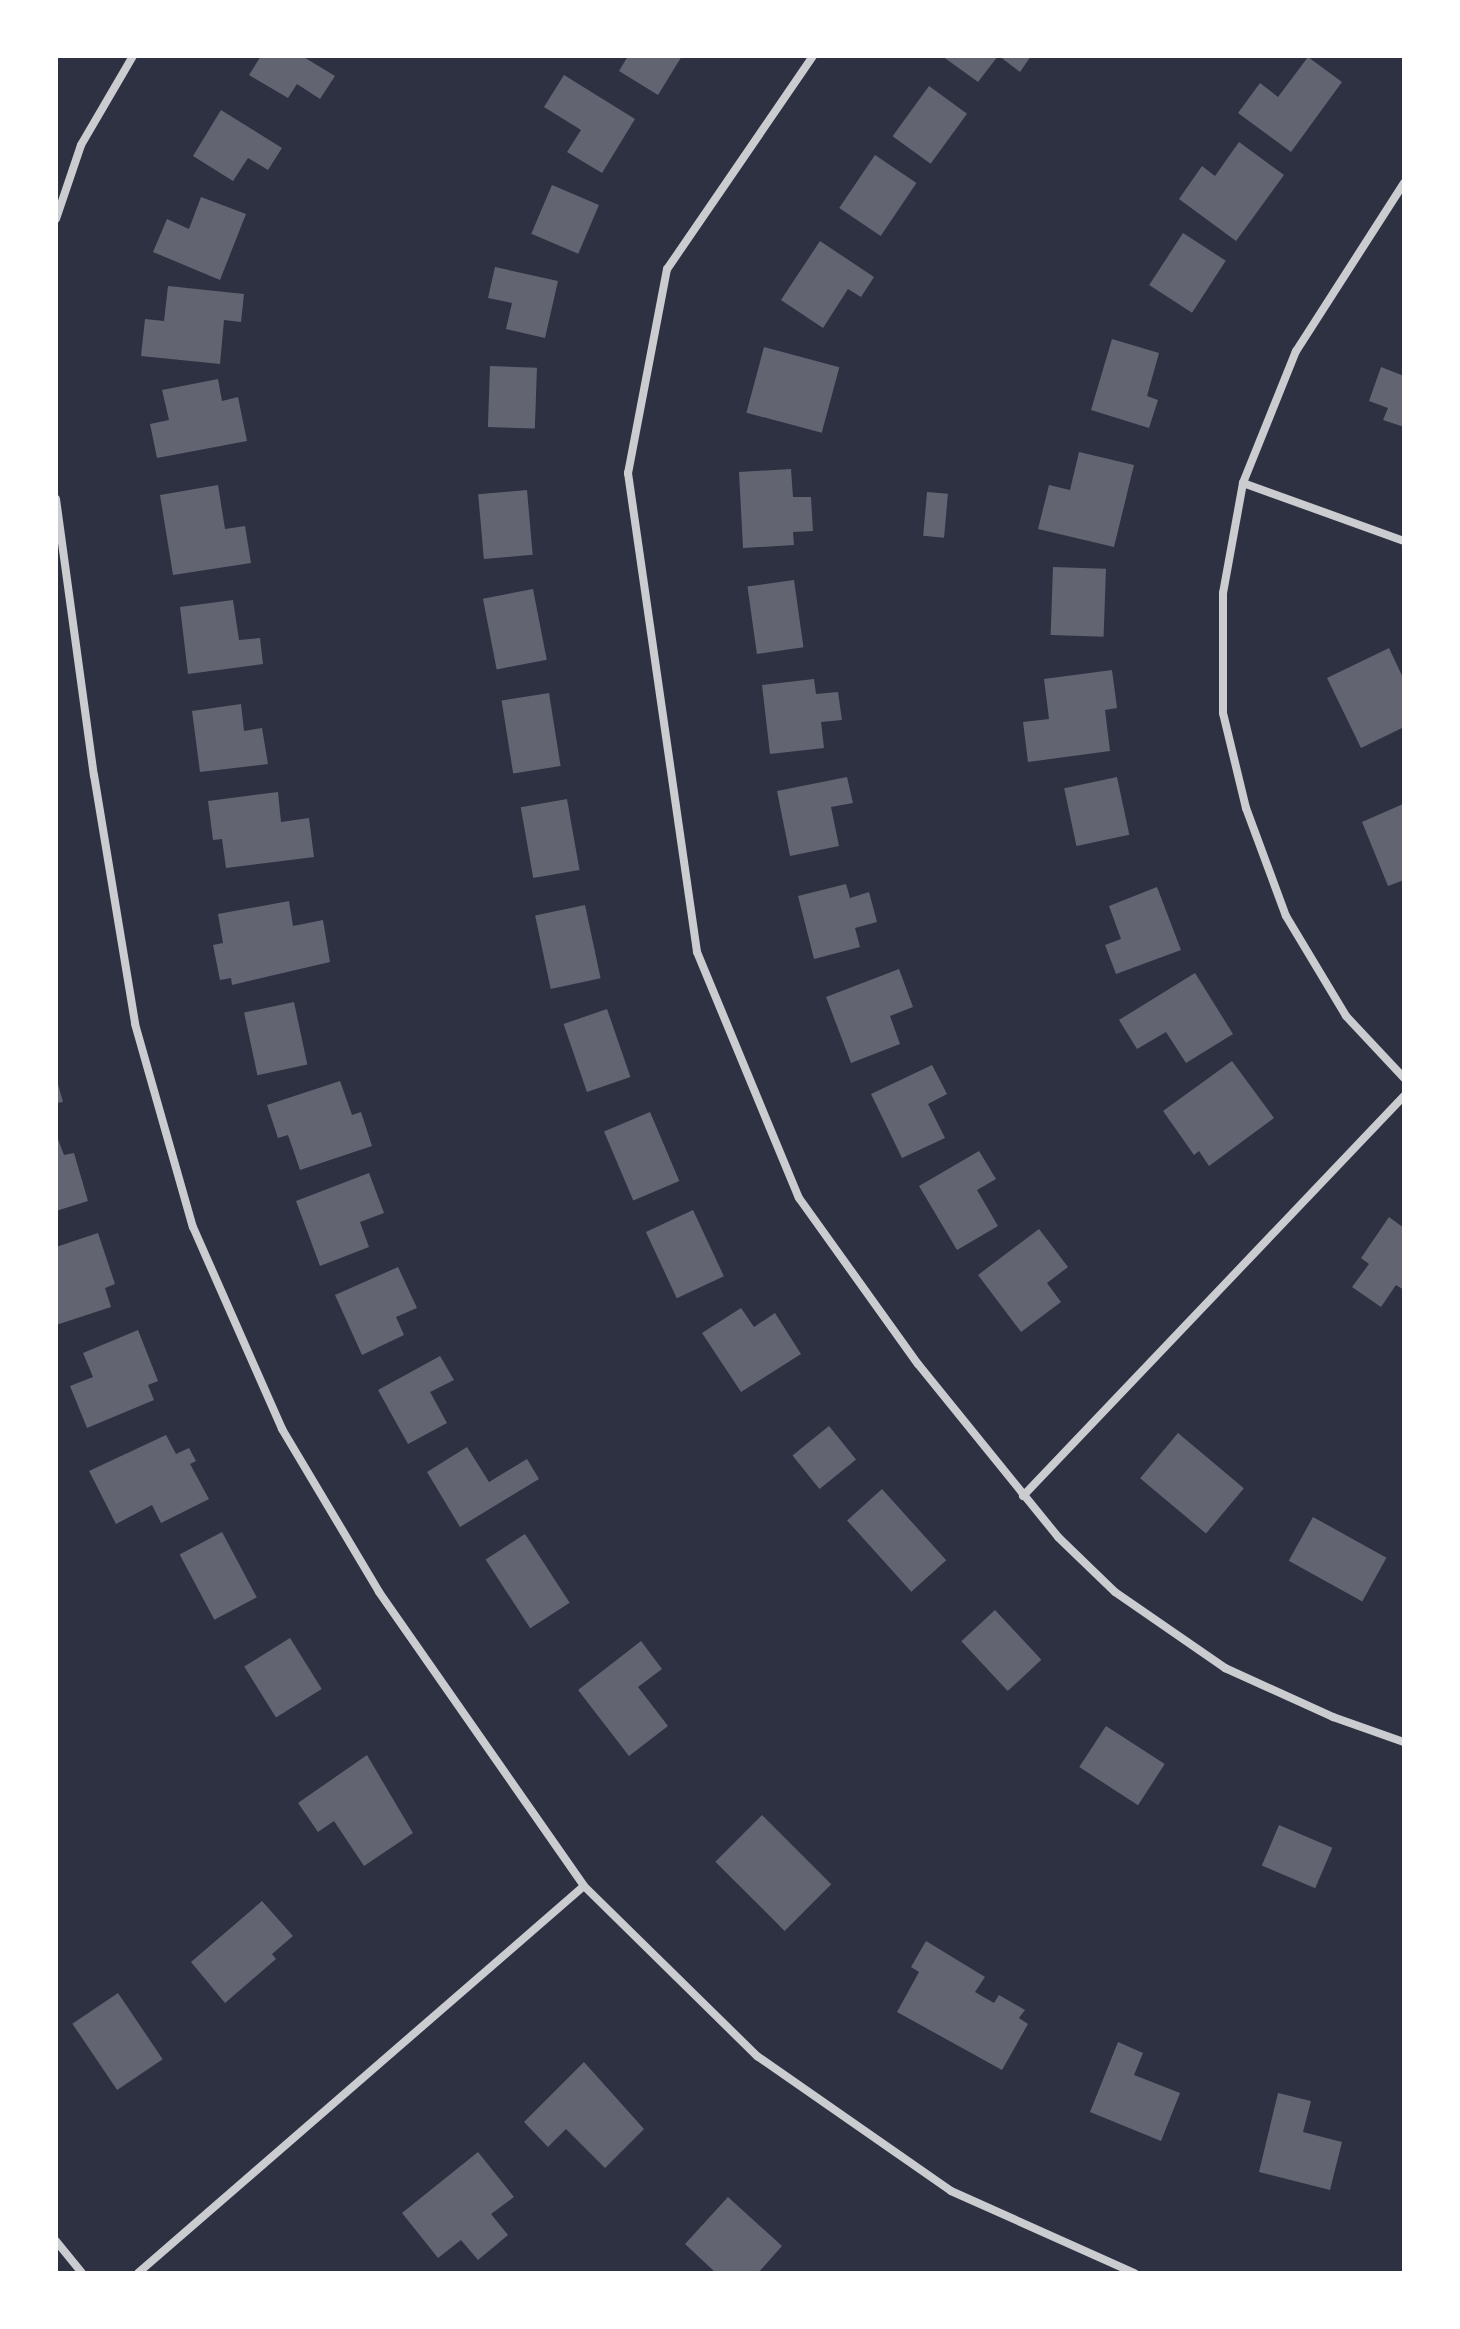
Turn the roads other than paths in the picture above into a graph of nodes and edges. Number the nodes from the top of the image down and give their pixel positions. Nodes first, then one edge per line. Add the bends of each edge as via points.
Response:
1 (133, 56) edge
2 (813, 56) edge
3 (1404, 183) edge
4 (56, 219) edge
5 (1243, 483) junction
6 (56, 499) edge
7 (1404, 541) edge
8 (1404, 1078) edge
9 (1404, 1096) edge
10 (1023, 1496) junction
11 (1404, 1742) edge
12 (584, 1886) junction
13 (56, 2241) edge
14 (82, 2273) edge
15 (138, 2273) edge
16 (1134, 2273) edge

1 - 4 street via 81,145
2 - 10 street via 667,269 628,473 697,952 799,1198 918,1364
3 - 5 street via 1296,351
5 - 7 street
5 - 8 street via 1223,593 1223,713 1246,808 1286,916 1346,1016
6 - 12 street via 135,1024 193,1227 290,1443 379,1592
9 - 10 street
10 - 11 street via 1115,1592 1225,1668 1333,1717
12 - 15 street
12 - 16 street via 757,2056 951,2191
13 - 14 street

